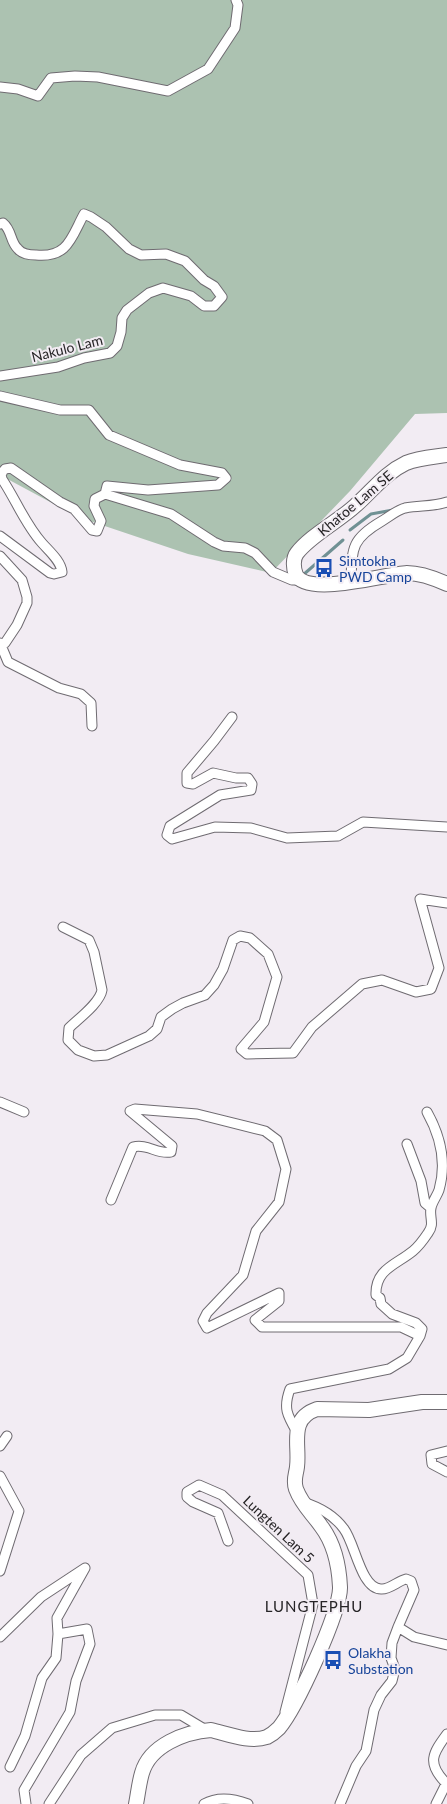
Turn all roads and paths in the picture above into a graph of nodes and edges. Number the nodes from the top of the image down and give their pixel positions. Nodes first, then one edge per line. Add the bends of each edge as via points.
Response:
1 (236, 0) edge
2 (0, 87) edge
3 (0, 224) edge
4 (0, 376) edge
5 (0, 396) edge
6 (447, 455) edge
7 (105, 494) junction
8 (447, 502) edge
9 (0, 536) edge
10 (0, 556) edge
11 (301, 580) junction
12 (351, 582) junction
13 (447, 584) edge
14 (1, 643) edge
15 (232, 716) dead end
16 (92, 726) dead end
17 (447, 827) edge
18 (447, 903) edge
19 (63, 927) dead end
20 (0, 1102) edge
21 (24, 1112) dead end
22 (428, 1112) dead end
23 (407, 1144) dead end
24 (111, 1200) dead end
25 (431, 1208) junction
26 (420, 1336) junction
27 (447, 1402) edge
28 (297, 1432) junction
29 (7, 1436) dead end
30 (0, 1446) edge
31 (447, 1452) edge
32 (447, 1472) edge
33 (0, 1476) edge
34 (302, 1502) junction
35 (228, 1541) dead end
36 (0, 1571) edge
37 (398, 1627) junction
38 (58, 1634) junction
39 (0, 1637) edge
40 (447, 1645) edge
41 (283, 1722) junction
42 (206, 1730) junction
43 (447, 1734) edge
44 (10, 1767) dead end
45 (447, 1782) edge
46 (26, 1804) edge
47 (49, 1804) edge
48 (136, 1804) edge
49 (204, 1804) edge
50 (248, 1804) edge
51 (340, 1804) edge
52 (436, 1804) edge

1 - 2 street via 235,28 208,69 168,91 98,77 75,76 50,78 38,96
3 - 4 street, Nakulo Lam via 8,227 18,250 41,256 63,250 84,214 141,255 166,254 185,261 222,297 214,306 204,306 191,296 163,288 149,292 127,310 116,346 110,353 58,367
5 - 7 street via 60,410 89,410 109,436 180,465 222,473 226,478 218,485 148,490 107,486
6 - 11 main road, Khatoe Lam SE via 407,463 387,474 356,505 305,544 295,555 293,566
7 - 9 street via 95,499 94,506 101,521 97,531 92,530 74,509 11,468 5,468 2,479 30,528 56,559 62,572 50,573
7 - 11 street via 171,514 214,542 255,552 273,572
8 - 12 street via 403,509 366,530 355,544
10 - 14 street via 22,580 27,597 17,625 5,643
11 - 12 main road via 323,584
12 - 13 main road via 409,573
14 - 16 street via 8,662 59,688 81,694 91,703
15 - 17 street via 186,773 187,783 193,784 214,774 248,778 252,784 250,790 220,795 170,826 167,835 172,839 215,827 251,828 287,838 338,836 363,822
18 - 19 street via 420,898 439,968 431,989 416,992 382,980 362,984 312,1027 293,1053 247,1054 241,1049 264,1022 277,977 268,954 250,938 240,936 233,940 223,969 205,995 183,1003 161,1017 157,1029 149,1036 107,1055 94,1056 78,1050 68,1040 69,1028 95,1003 102,990 89,940
20 - 21 street
22 - 25 street via 436,1128 443,1157 443,1176
23 - 25 street via 421,1181 425,1203
24 - 26 street via 133,1146 140,1144 171,1152 172,1146 130,1111 197,1114 265,1131 277,1140 286,1169 279,1202 256,1231 243,1275 207,1313 203,1321 207,1328 279,1293 279,1301 255,1320 262,1327 402,1328
25 - 26 street via 433,1223 430,1232 414,1250 380,1275 376,1286 381,1304 392,1314 416,1323 422,1329
26 - 28 street via 407,1358 389,1369 290,1389 285,1403
27 - 28 main road via 422,1402 369,1410 317,1409 300,1421
28 - 34 main road via 294,1478
29 - 30 street
31 - 32 street via 431,1455 432,1464
33 - 36 street via 19,1511
34 - 37 street via 323,1510 339,1523 350,1538 365,1578 373,1587 384,1589 404,1579 411,1581 414,1590
34 - 41 main road via 333,1546 340,1597 302,1689
35 - 41 street, Lungten Lam 5 via 218,1513 193,1502 187,1497 188,1492 199,1485 222,1495 308,1575 313,1604
37 - 40 street via 414,1637
37 - 51 street via 392,1643 391,1658 395,1669 392,1681 374,1710 366,1751
38 - 39 street via 57,1618 85,1568 41,1597
38 - 44 street via 56,1658 42,1678 25,1736
38 - 46 street via 87,1629 90,1644 76,1681 70,1712 24,1790
41 - 42 main road via 278,1729 255,1740
42 - 47 street via 181,1715 154,1715 112,1728 81,1755
42 - 48 main road via 166,1744 150,1758 142,1772
43 - 45 street via 434,1751 434,1756 435,1768
45 - 52 street
49 - 50 street via 225,1799

